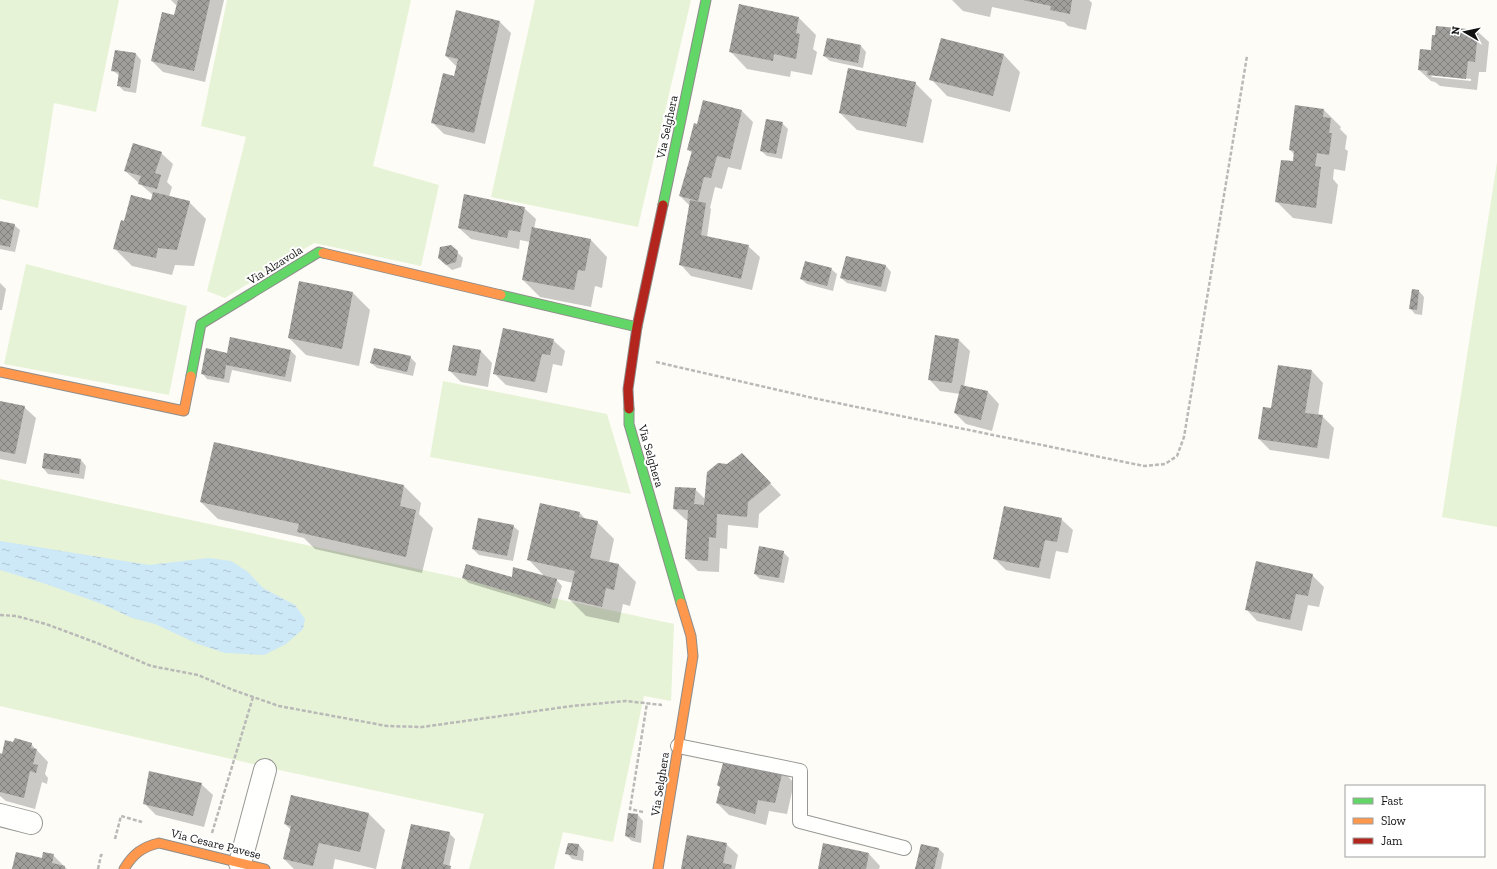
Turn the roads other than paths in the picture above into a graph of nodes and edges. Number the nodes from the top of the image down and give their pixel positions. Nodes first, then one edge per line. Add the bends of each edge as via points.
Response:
1 (706, 0) edge
2 (637, 328) junction
3 (0, 372) edge
4 (678, 746) junction
5 (265, 770) dead end
6 (0, 815) edge
7 (31, 823) dead end
8 (904, 848) dead end
9 (240, 862) junction
10 (124, 869) edge
11 (265, 869) edge
12 (658, 869) edge

1 - 2 street, Via Selghera
2 - 3 street, Via Alzavola via 319,252 201,324 184,411
2 - 4 street, Via Selghera via 628,389 629,424 691,636 693,656
4 - 8 lane via 800,771 800,821
4 - 12 street, Via Selghera
5 - 9 street
6 - 7 street
9 - 10 street, Via Cesare Pavese via 159,843 145,846 133,855
9 - 11 street, Via Cesare Pavese

